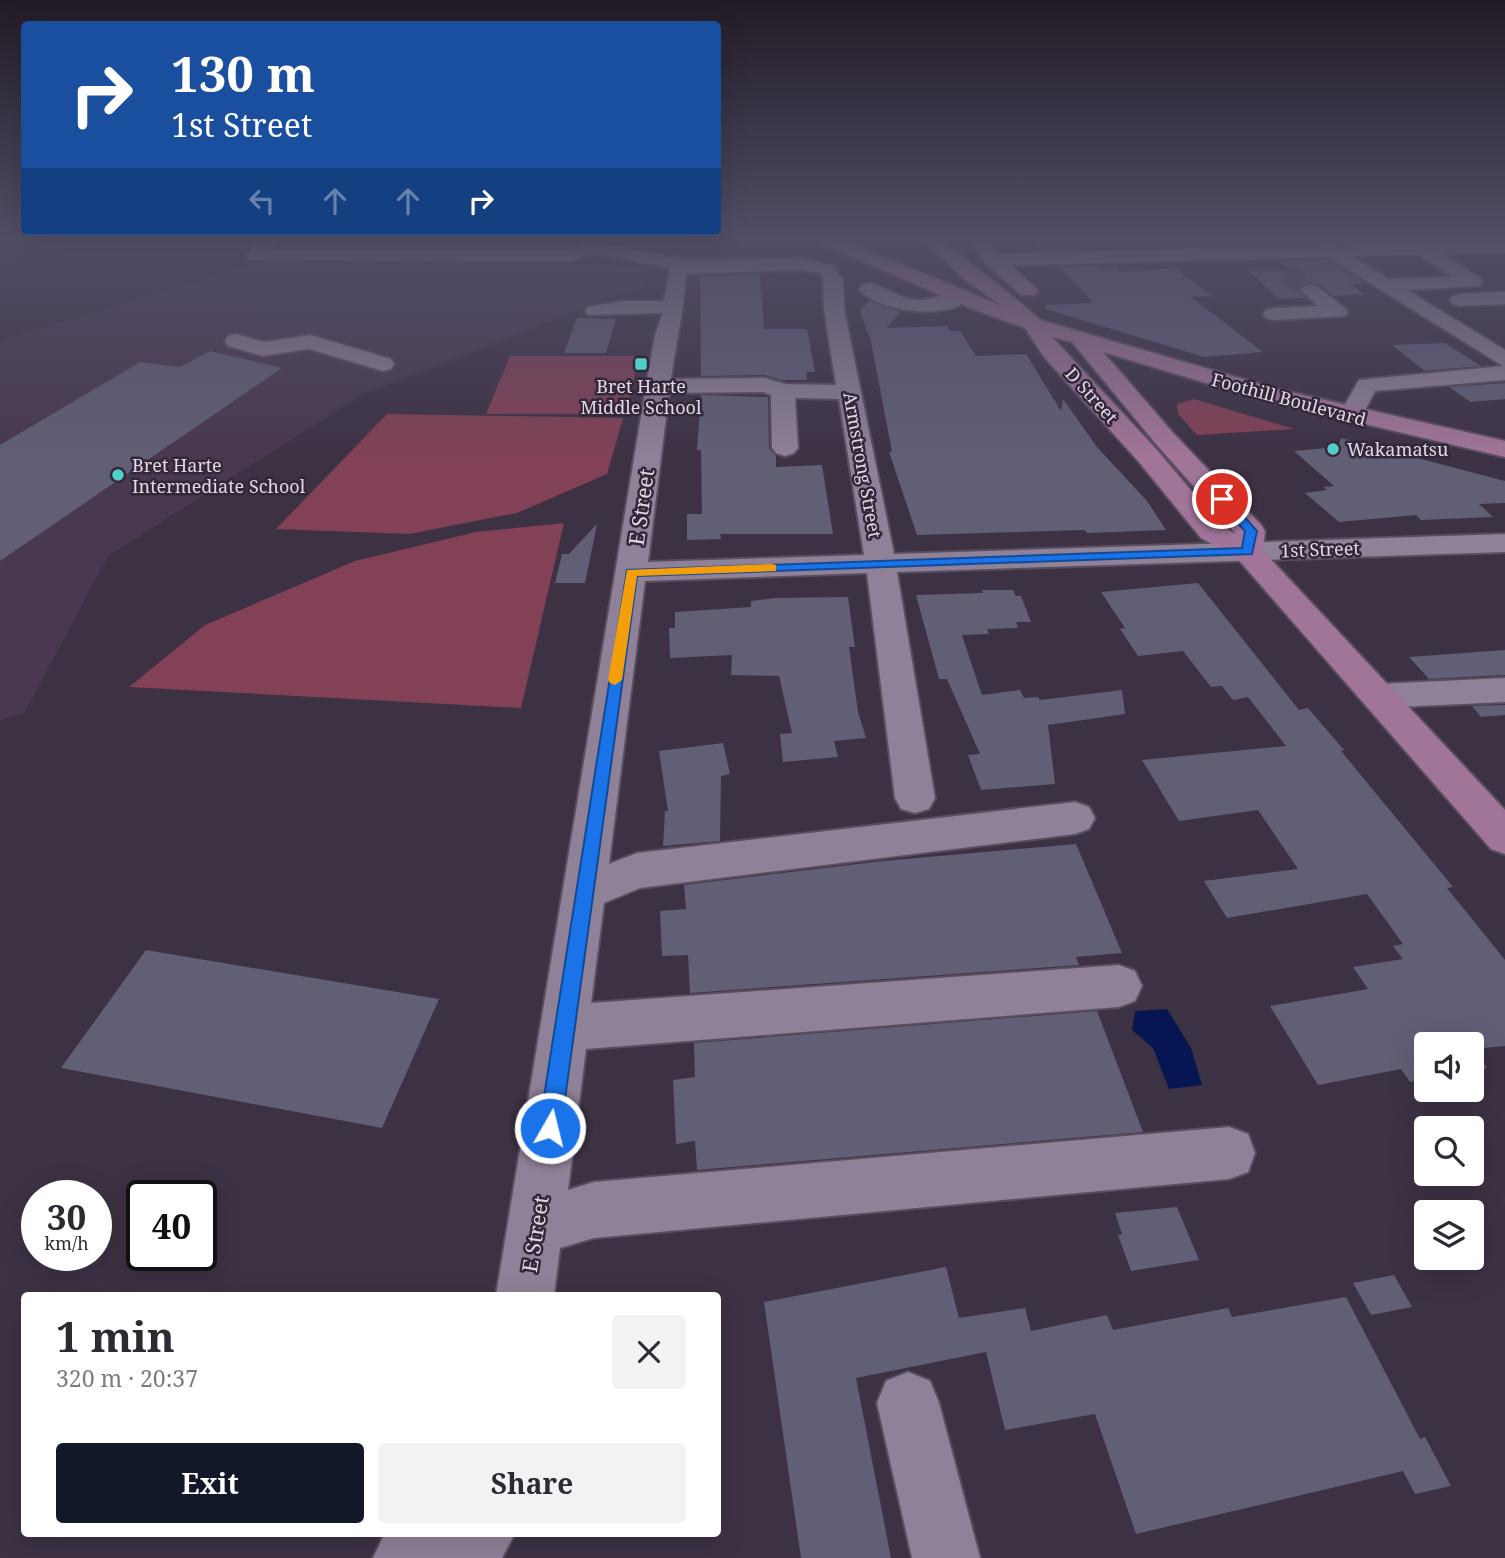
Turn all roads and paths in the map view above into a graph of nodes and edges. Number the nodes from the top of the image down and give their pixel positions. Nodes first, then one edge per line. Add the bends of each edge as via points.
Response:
1 (1041, 312) edge
2 (672, 313) edge
3 (835, 313) edge
4 (1034, 313) edge
5 (1042, 313) edge
6 (1315, 313) edge
7 (1428, 313) edge
8 (1273, 314) dead end
9 (1077, 335) junction
10 (236, 341) dead end
11 (1505, 359) edge
12 (383, 364) dead end
13 (1505, 373) edge
14 (658, 386) junction
15 (783, 391) junction
16 (850, 391) junction
17 (1271, 395) junction
18 (1351, 415) junction
19 (1166, 439) junction
20 (785, 448) dead end
21 (1505, 449) edge
22 (1505, 543) edge
23 (1248, 552) junction
24 (881, 565) junction
25 (631, 572) junction
26 (1505, 690) edge
27 (1378, 696) junction
28 (915, 798) dead end
29 (1075, 818) dead end
30 (1505, 837) edge
31 (584, 892) junction
32 (1119, 986) dead end
33 (564, 1028) junction
34 (1229, 1153) dead end
35 (537, 1227) junction
36 (526, 1292) edge
37 (908, 1403) dead end
38 (471, 1537) edge
39 (483, 1537) edge
40 (407, 1558) edge
41 (481, 1558) edge
42 (946, 1558) edge

1 - 23 main road, D Street via 1052,352 1210,531
2 - 14 street, E Street
3 - 16 street, Armstrong Street
4 - 9 main road, Foothill Boulevard
5 - 9 main road, Foothill Boulevard
6 - 8 street
7 - 11 street
9 - 17 main road, Foothill Boulevard
9 - 19 main road, D Street
10 - 12 street via 263,349 310,342
13 - 18 street via 1367,385
14 - 15 street via 765,385
14 - 25 street, E Street
15 - 16 street
15 - 20 street
16 - 24 street, Armstrong Street
17 - 18 main road, Foothill Boulevard
17 - 19 main road via 1203,389 1166,395 1153,413
18 - 21 main road, Foothill Boulevard
19 - 23 main road, D Street via 1251,531
22 - 23 street, 1st Street
23 - 24 street, 1st Street
23 - 27 main road, D Street
24 - 25 street, 1st Street
24 - 28 street, Armstrong Street
25 - 31 street, E Street
26 - 27 street
27 - 30 main road, D Street
29 - 31 street via 638,871
31 - 33 street, E Street
32 - 33 street
33 - 35 street, E Street
34 - 35 street via 594,1210
35 - 36 street, E Street
37 - 42 street
38 - 40 street
39 - 41 street

